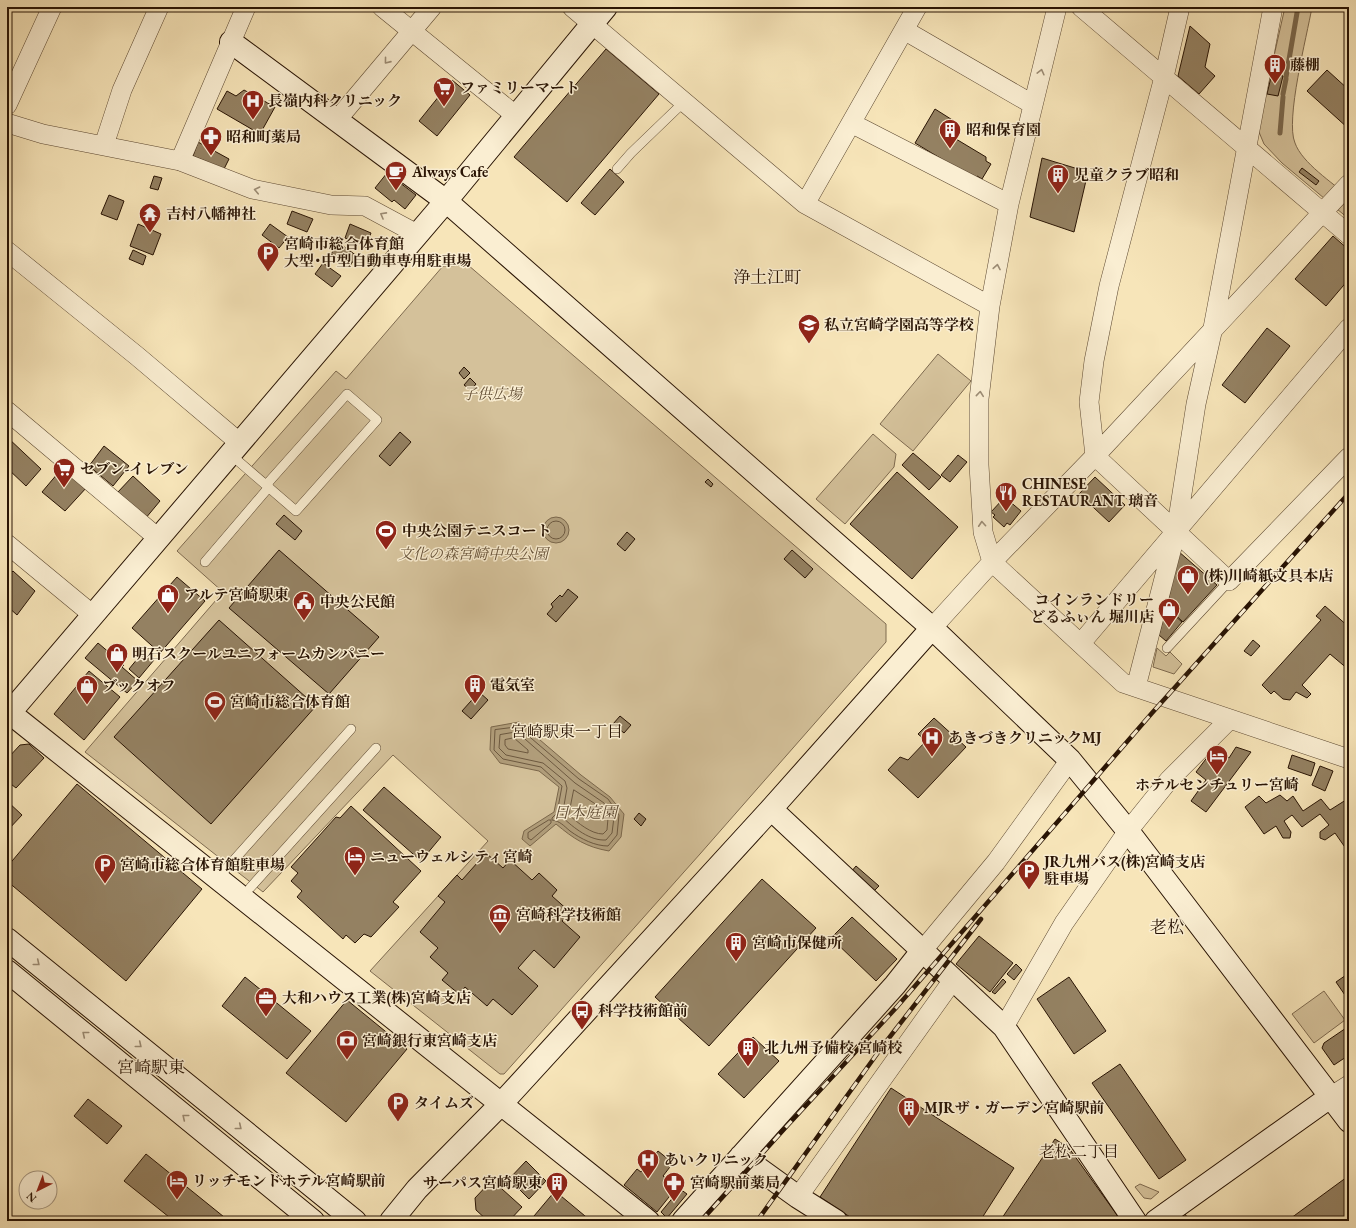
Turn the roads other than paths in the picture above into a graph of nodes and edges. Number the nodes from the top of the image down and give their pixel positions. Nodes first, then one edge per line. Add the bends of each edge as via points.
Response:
1 (52, 7) edge
2 (159, 7) edge
3 (246, 7) edge
4 (382, 7) edge
5 (432, 7) edge
6 (572, 7) edge
7 (917, 7) edge
8 (1057, 7) edge
9 (1081, 7) edge
10 (1180, 7) edge
11 (1273, 7) edge
12 (599, 15) edge
13 (904, 30) junction
14 (411, 31) junction
15 (231, 42) junction
16 (1164, 77) junction
17 (685, 101) junction
18 (1032, 104) junction
19 (7, 105) edge
20 (515, 115) junction
21 (336, 121) junction
22 (7, 123) edge
23 (852, 123) junction
24 (104, 145) junction
25 (1247, 148) junction
26 (180, 161) junction
27 (617, 169) dead end
28 (1349, 184) edge
29 (446, 201) junction
30 (805, 204) junction
31 (1009, 204) junction
32 (1323, 212) junction
33 (417, 234) junction
34 (1349, 234) edge
35 (7, 251) edge
36 (990, 306) junction
37 (1213, 328) junction
38 (1349, 328) edge
39 (7, 411) edge
40 (235, 448) junction
41 (1095, 456) junction
42 (1349, 457) edge
43 (1341, 475) edge
44 (268, 486) junction
45 (1176, 532) junction
46 (158, 538) junction
47 (7, 544) edge
48 (205, 562) dead end
49 (992, 562) junction
50 (1229, 581) junction
51 (93, 615) junction
52 (932, 628) junction
53 (1081, 643) junction
54 (1167, 648) dead end
55 (1136, 687) junction
56 (8, 715) edge
57 (1230, 719) junction
58 (351, 729) dead end
59 (376, 748) dead end
60 (1349, 759) edge
61 (1070, 760) junction
62 (771, 809) junction
63 (1128, 831) junction
64 (225, 870) dead end
65 (250, 888) dead end
66 (7, 939) edge
67 (922, 951) junction
68 (7, 971) edge
69 (954, 980) junction
70 (1004, 1028) junction
71 (1349, 1085) edge
72 (1330, 1097) junction
73 (502, 1103) junction
74 (1349, 1121) edge
75 (741, 1156) junction
76 (798, 1197) junction
77 (313, 1221) edge
78 (355, 1221) edge
79 (391, 1221) edge
80 (648, 1221) edge
81 (683, 1221) edge
82 (836, 1221) edge
83 (1135, 1221) edge
84 (1156, 1221) edge

1 - 19 street
2 - 24 street via 122,90
3 - 15 street
4 - 14 street
5 - 14 street
6 - 12 street
7 - 13 street
18 -> 8 street
9 - 16 street
10 - 16 street
11 - 25 street
12 - 17 street
12 - 20 street
13 - 18 street
13 - 23 street
14 - 20 street
14 -> 21 street
15 - 21 street
15 - 26 street
16 - 25 street
16 - 41 street via 1109,286 1094,361 1089,402
17 - 27 lane
17 - 30 street
18 - 31 street
20 - 29 street
21 - 29 street
22 - 24 street via 43,134
23 - 30 street
23 - 31 street
24 - 26 street
25 - 32 street
25 - 37 street
33 -> 26 street via 365,206 331,205 252,189
28 - 32 street
29 - 33 street
29 - 52 street
30 - 36 street
36 -> 31 street
32 - 34 street
32 - 37 street
33 - 40 street
35 - 40 street via 137,356
49 -> 36 street via 983,532 979,465 979,399
37 - 41 street
37 - 45 street via 1196,404
38 - 45 street
39 - 46 street
40 - 44 lane
40 - 46 street
41 - 45 street
41 - 49 street
42 - 43 street
43 - 50 street
44 - 44 lane via 296,511 377,420 348,394
44 - 48 lane
45 - 50 street
45 - 53 street
45 - 55 street
46 - 51 street
47 - 51 street
49 - 52 street
49 - 53 street
50 - 54 lane
51 - 56 street
52 - 61 street
52 - 62 street
53 - 55 street via 1123,683
55 - 57 street
56 - 73 street
57 - 60 street
57 - 63 street via 1169,780
58 - 64 lane
59 - 65 lane
61 - 63 street
61 - 67 street via 996,862
62 - 67 street
62 - 73 street
63 - 70 street via 1064,923
63 - 72 street
66 -> 78 street
67 - 69 street
67 - 75 street via 890,991
77 -> 68 street
69 - 70 street
69 - 76 street
70 - 83 street
71 - 72 street
72 - 74 street
72 - 84 street
73 - 79 street via 417,1189
73 - 80 street
75 - 76 street
75 - 81 street
76 - 82 street

